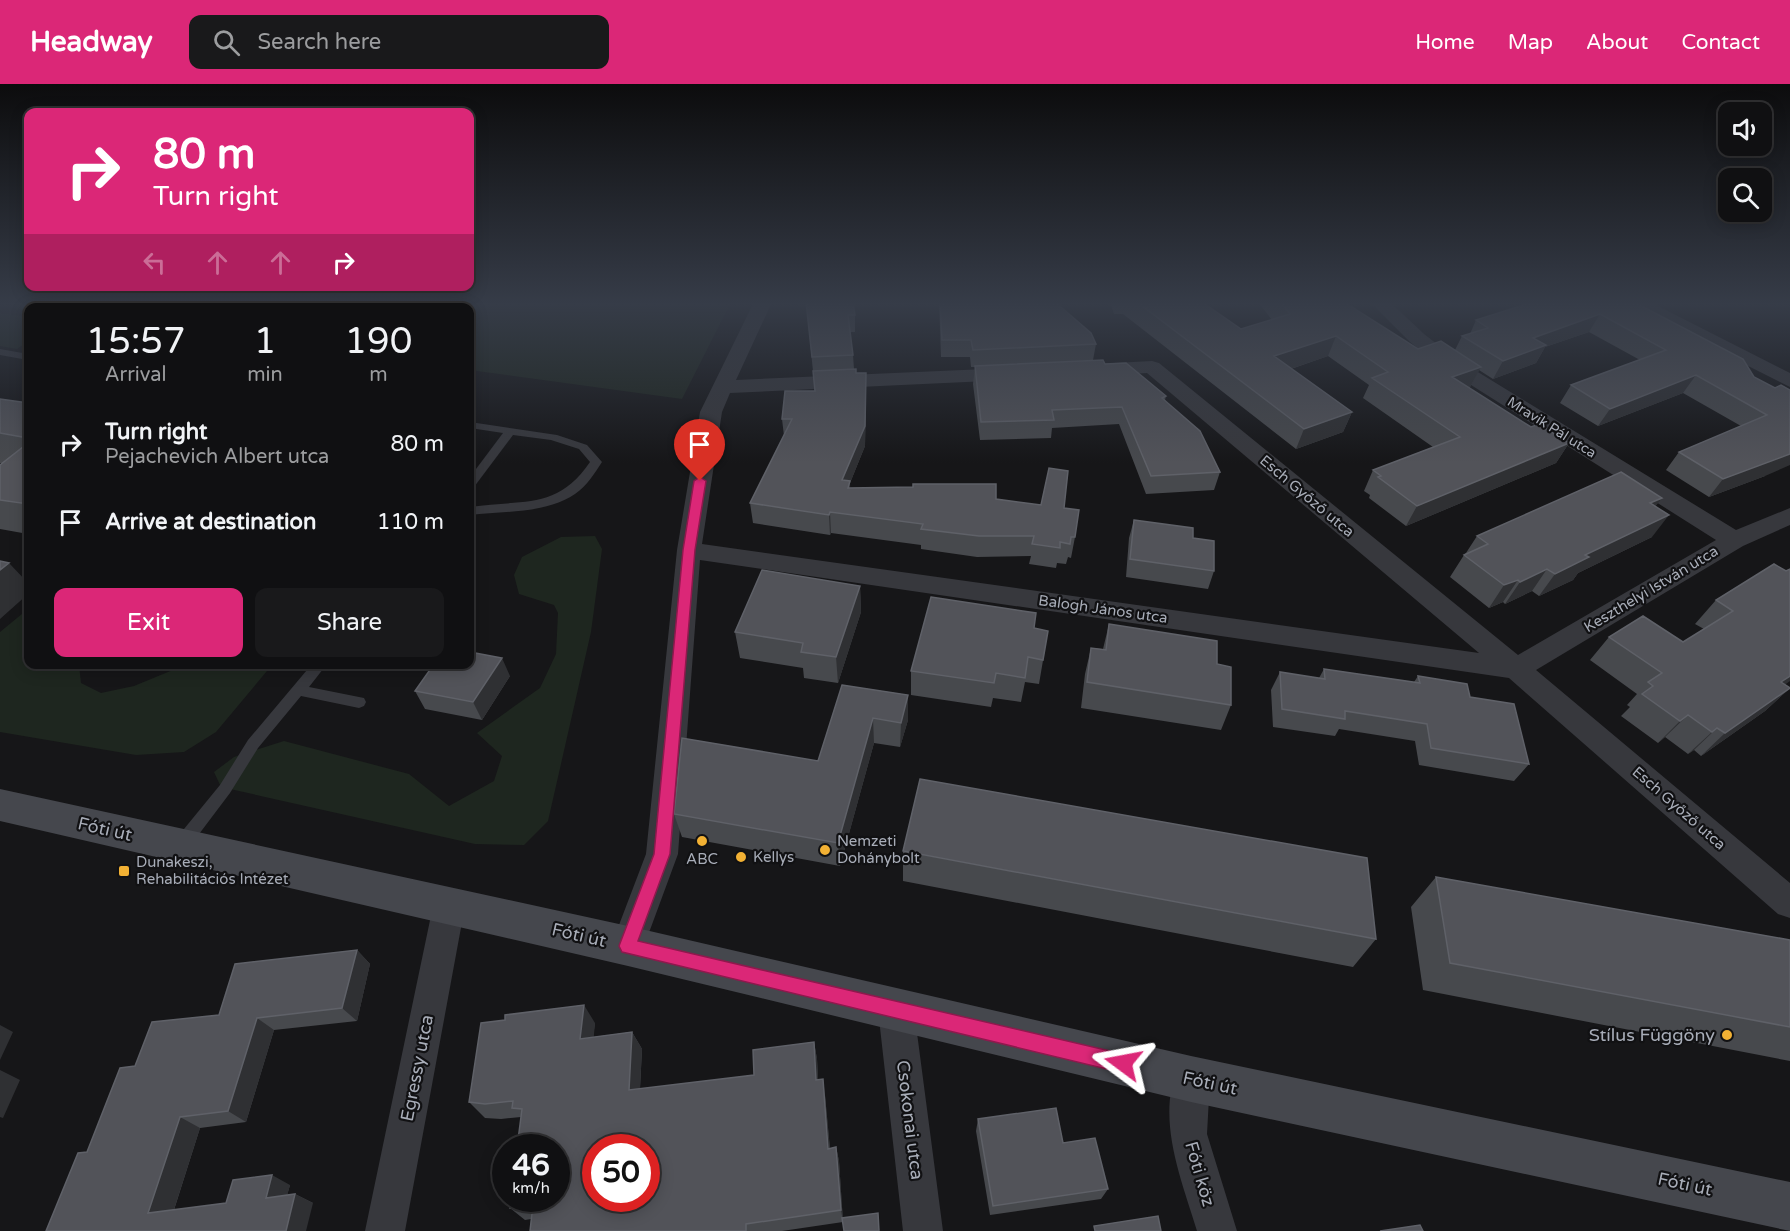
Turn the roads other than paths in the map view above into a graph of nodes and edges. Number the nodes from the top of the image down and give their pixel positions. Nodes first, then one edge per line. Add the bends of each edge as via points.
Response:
1 (738, 356) edge
2 (1439, 356) edge
3 (1740, 356) edge
4 (1069, 371) edge
5 (1033, 373) edge
6 (1790, 381) edge
7 (723, 387) junction
8 (474, 426) edge
9 (510, 431) junction
10 (474, 479) edge
11 (474, 510) edge
12 (1790, 516) edge
13 (1734, 540) junction
14 (689, 550) junction
15 (316, 669) edge
16 (1516, 669) junction
17 (298, 690) junction
18 (359, 702) dead end
19 (0, 805) edge
20 (179, 846) junction
21 (1790, 903) edge
22 (449, 906) junction
23 (628, 946) junction
24 (896, 1010) junction
25 (1191, 1079) junction
26 (1790, 1207) edge
27 (385, 1231) edge
28 (923, 1231) edge
29 (1217, 1231) edge

1 - 7 street
2 - 13 street, Mravik Pál utca
3 - 6 street
4 - 16 street, Esch Győző utca via 1152,367
5 - 7 street
7 - 14 street via 711,412
8 - 9 lane
9 - 10 lane
9 - 11 lane via 553,437 583,447 596,462 586,480 560,499
12 - 13 street, Keszthelyi István utca
13 - 16 street, Keszthelyi István utca
14 - 16 street, Balogh János utca
14 - 23 street via 662,854
15 - 17 lane
16 - 21 street, Esch Győző utca
17 - 18 lane
17 - 20 lane via 253,744 225,789
19 - 20 main road, Fóti út
20 - 22 main road, Fóti út
22 - 23 main road, Fóti út
22 - 27 street, Egressy utca
23 - 24 main road, Fóti út
24 - 25 main road, Fóti út
24 - 28 street, Csokonai utca
25 - 26 main road, Fóti út
25 - 29 street, Fóti köz via 1188,1134

